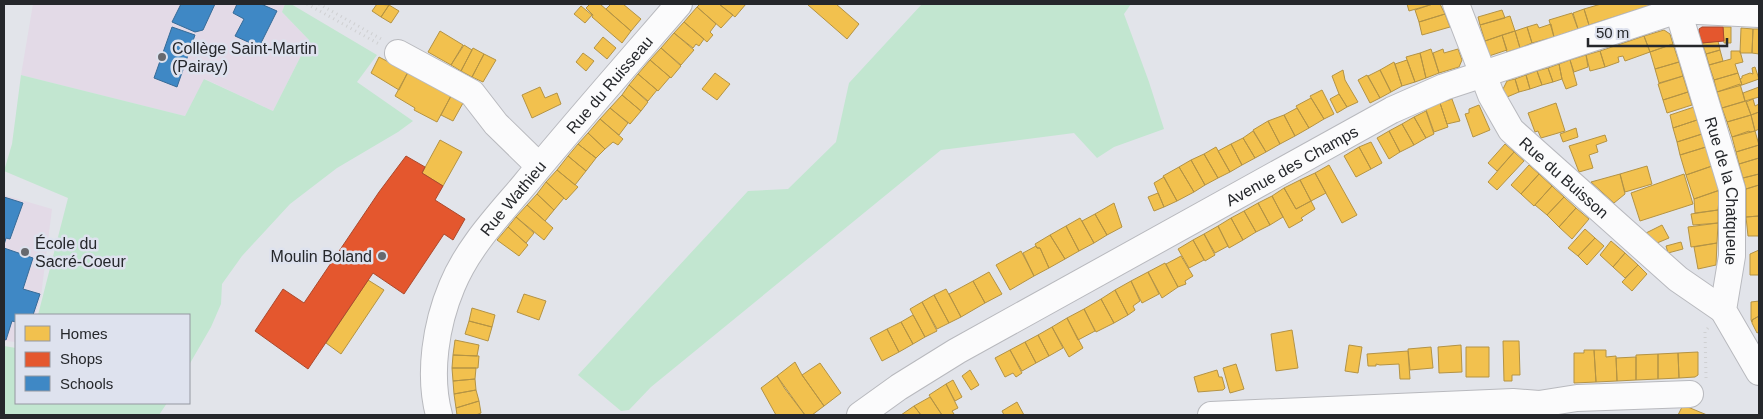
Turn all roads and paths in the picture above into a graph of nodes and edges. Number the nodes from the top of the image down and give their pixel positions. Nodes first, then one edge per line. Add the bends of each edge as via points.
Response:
1 (307, 4) edge
2 (319, 4) edge
3 (679, 4) edge
4 (1456, 4) edge
5 (1677, 7) edge
6 (1759, 14) edge
7 (398, 53) junction
8 (1484, 75) junction
9 (539, 166) junction
10 (1723, 310) junction
11 (1705, 332) dead end
12 (1759, 372) edge
13 (1698, 387) joint
14 (1539, 404) junction
15 (439, 415) edge
16 (860, 415) edge
17 (1211, 415) edge
18 (1564, 415) edge

1 - 7 path
2 - 7 path via 391,45
3 - 9 street, Rue du Ruisseau
4 - 8 street, Rue du Buisson
5 - 6 street, Avenue des Champs
5 - 8 street, Avenue des Champs
5 - 10 street, Rue de la Chatqueue via 1732,189 1732,256
7 - 9 street, Rue Wathieu via 472,93 496,124
8 - 10 street, Rue du Buisson via 1491,95 1511,130 1678,279
8 - 16 street, Avenue des Champs via 1444,87 1392,110 957,351
9 - 15 street, Rue Wathieu via 471,250 452,285 441,319 435,354
10 - 12 street
11 - 13 path
13 - 14 street
14 - 17 street via 1514,402
14 - 18 street

